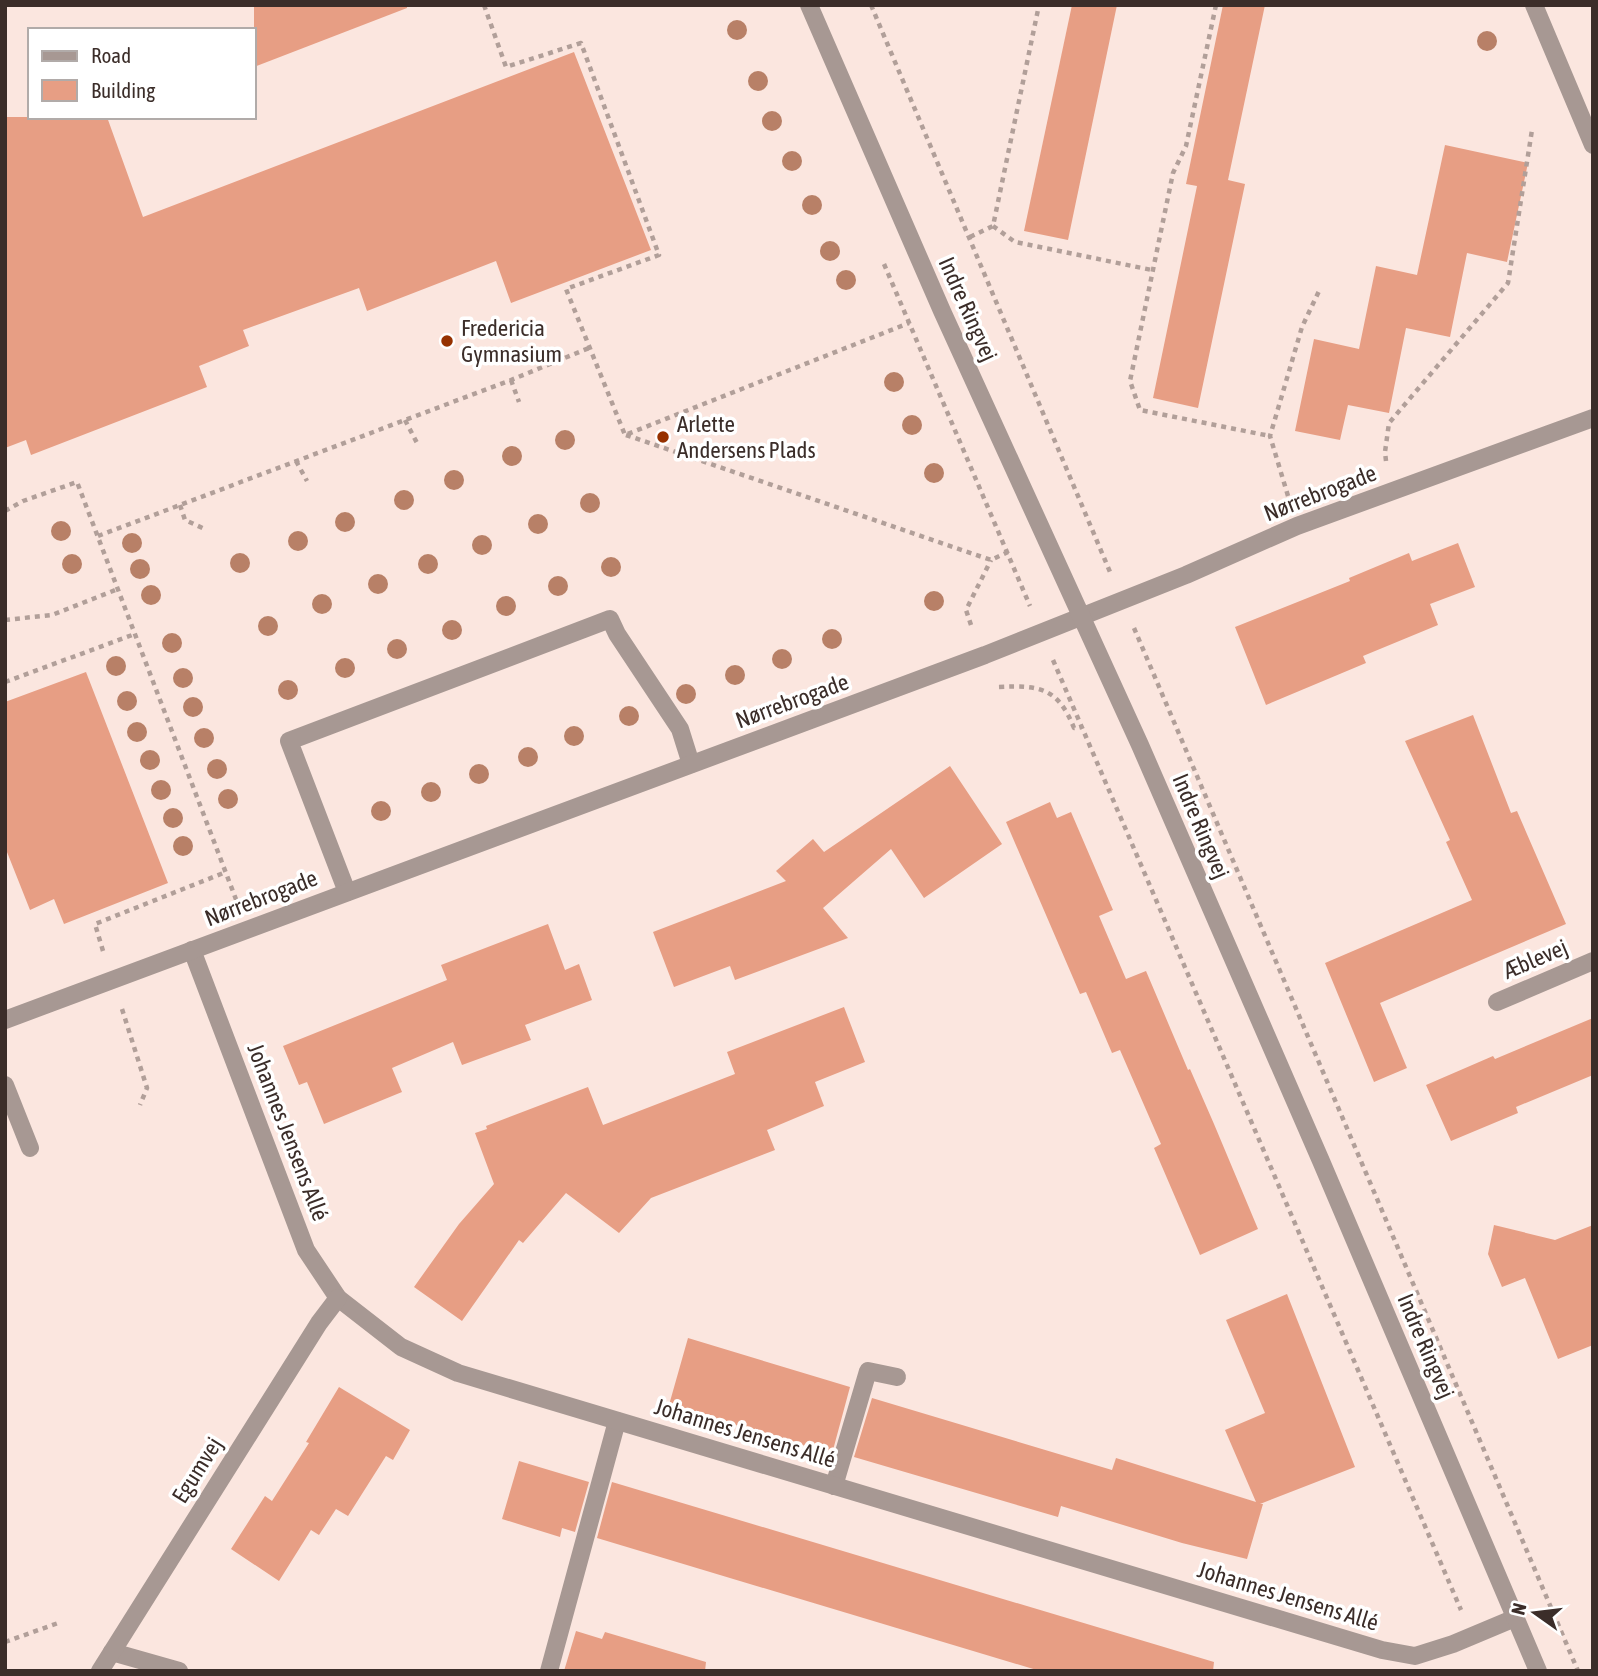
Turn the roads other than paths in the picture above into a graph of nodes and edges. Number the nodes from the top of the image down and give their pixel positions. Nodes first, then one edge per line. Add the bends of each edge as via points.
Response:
1 (809, 5) edge
2 (1534, 5) edge
3 (1593, 145) edge
4 (1593, 418) edge
5 (1081, 616) junction
6 (691, 764) junction
7 (347, 892) junction
8 (192, 950) junction
9 (1593, 961) edge
10 (1497, 1002) dead end
11 (5, 1020) edge
12 (5, 1085) edge
13 (30, 1148) dead end
14 (338, 1298) junction
15 (897, 1377) dead end
16 (617, 1421) junction
17 (834, 1486) junction
18 (1515, 1618) junction
19 (112, 1653) junction
20 (100, 1671) edge
21 (179, 1671) edge
22 (549, 1671) edge
23 (1538, 1671) edge

1 - 5 street, Indre Ringvej
2 - 3 street
4 - 5 street, Nørrebrogade via 1297,526
5 - 6 street, Nørrebrogade
5 - 18 street, Indre Ringvej via 1321,1161
6 - 7 street, Nørrebrogade
6 - 7 street via 680,729 610,619 597,623 289,741
7 - 8 street, Nørrebrogade
8 - 11 street, Nørrebrogade
8 - 14 street, Johannes Jensens Allé via 306,1250
9 - 10 street, Æblevej
12 - 13 street
14 - 16 street, Johannes Jensens Allé via 401,1347 458,1373
14 - 19 street, Egumvej
15 - 17 street via 868,1371
16 - 17 street, Johannes Jensens Allé
16 - 22 street
17 - 18 street, Johannes Jensens Allé via 1382,1650 1415,1656
18 - 23 street, Indre Ringvej
19 - 20 street, Egumvej
19 - 21 street

